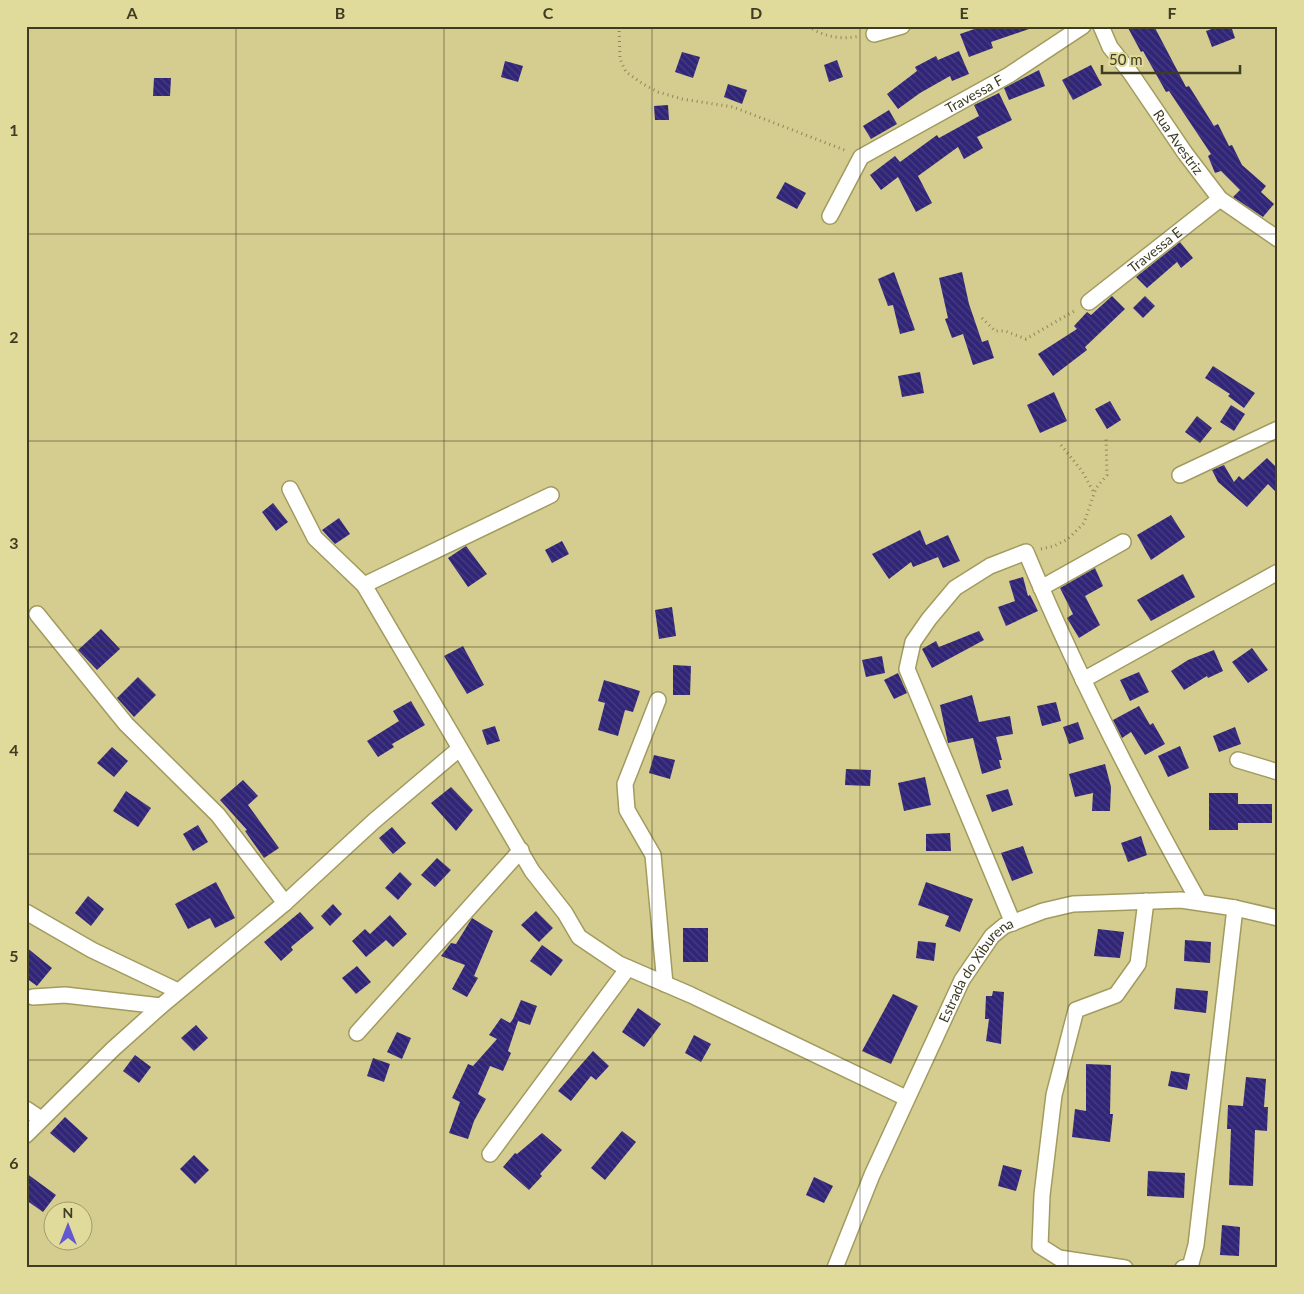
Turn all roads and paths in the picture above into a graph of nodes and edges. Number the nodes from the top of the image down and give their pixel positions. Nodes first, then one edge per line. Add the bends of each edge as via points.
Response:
1 (619, 26) edge
2 (808, 26) edge
3 (902, 26) edge
4 (1083, 26) edge
5 (1101, 26) edge
6 (874, 34) joint
7 (861, 157) junction
8 (1220, 199) junction
9 (830, 216) dead end
10 (1278, 239) edge
11 (1089, 302) joint
12 (982, 318) dead end
13 (1278, 429) edge
14 (1106, 437) dead end
15 (1061, 445) dead end
16 (1180, 475) dead end
17 (290, 489) dead end
18 (1094, 493) junction
19 (551, 495) dead end
20 (1123, 542) dead end
21 (1026, 552) junction
22 (1278, 572) edge
23 (364, 585) junction
24 (1041, 588) junction
25 (37, 614) dead end
26 (1083, 680) junction
27 (658, 700) dead end
28 (459, 749) junction
29 (1238, 760) dead end
30 (1278, 772) edge
31 (521, 850) junction
32 (1146, 901) junction
33 (1199, 902) junction
34 (285, 904) junction
35 (1235, 908) junction
36 (26, 912) edge
37 (1278, 918) edge
38 (1013, 923) junction
39 (628, 968) junction
40 (665, 984) junction
41 (178, 991) junction
42 (33, 997) dead end
43 (161, 1006) junction
44 (357, 1033) dead end
45 (906, 1098) junction
46 (26, 1109) edge
47 (41, 1119) junction
48 (26, 1135) edge
49 (490, 1154) dead end
50 (835, 1268) edge
51 (1125, 1268) edge
52 (1183, 1268) edge

1 - 7 path via 620,59 626,72 643,84 682,99 733,107
2 - 6 path via 825,36 850,38
3 - 6 street
4 - 7 street, Travessa F via 1009,75
5 - 8 street, Rua Avestriz via 1110,47
7 - 9 street
8 - 10 street, Rua Avestriz
8 - 11 street, Travessa E
11 - 12 path via 1026,339 995,331
13 - 16 street
14 - 18 path via 1107,475
15 - 18 path via 1082,471
17 - 23 street via 315,538
18 - 21 path via 1084,523 1068,538 1054,546
19 - 23 street
20 - 24 street
21 - 24 street
21 - 38 street via 990,566 955,588 913,642 907,669
22 - 26 street
23 - 28 street
24 - 26 street
25 - 34 street via 126,724 218,815
26 - 33 street
27 - 40 street via 625,784 627,810 653,855
28 - 31 street
28 - 34 street via 374,821
29 - 30 street
31 - 39 street via 579,937
31 - 44 street
32 - 33 street, Estrada do Xiburena
32 - 38 street, Estrada do Xiburena via 1073,904 1043,910
32 - 51 street via 1138,964 1116,995 1076,1010 1054,1094 1042,1195 1040,1246 1059,1258
33 - 35 street, Estrada do Xiburena
34 - 41 street
35 - 37 street, Estrada do Xiburena
35 - 52 street via 1196,1245 1190,1267
36 - 41 street via 92,950
38 - 45 street, Estrada do Xiburena via 992,936 962,980
39 - 40 street
39 - 49 street
40 - 45 street
41 - 43 street
42 - 43 street via 65,995
43 - 47 street
45 - 50 street, Estrada do Xiburena
46 - 47 street
47 - 48 street

